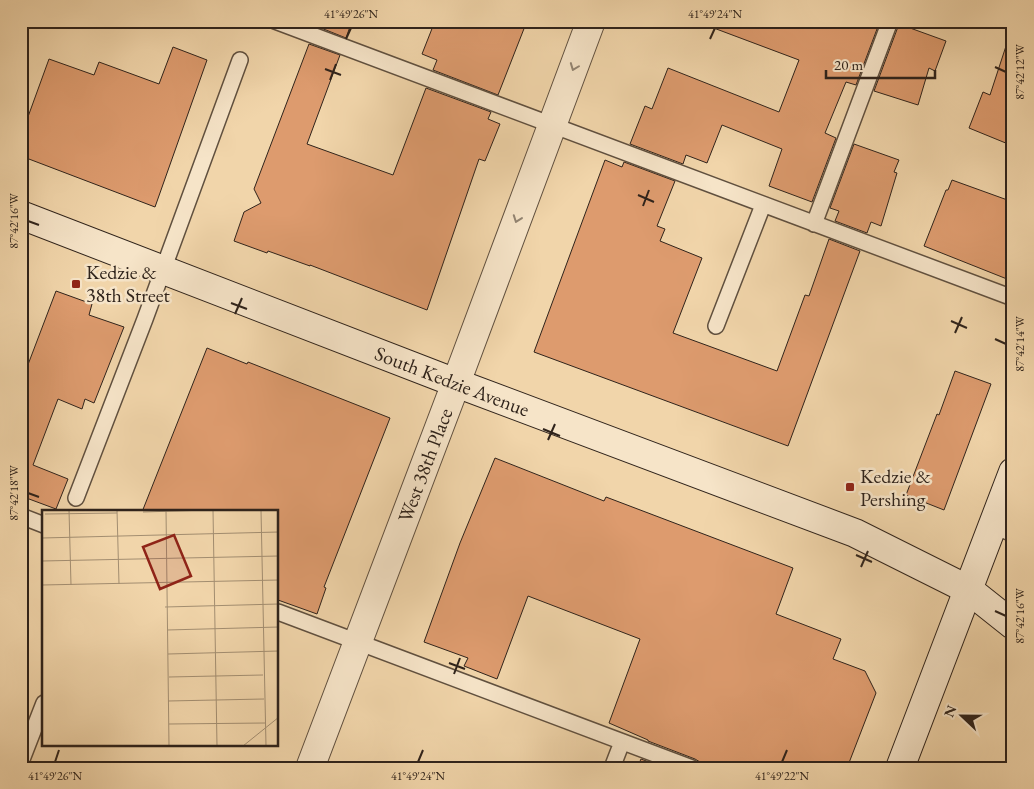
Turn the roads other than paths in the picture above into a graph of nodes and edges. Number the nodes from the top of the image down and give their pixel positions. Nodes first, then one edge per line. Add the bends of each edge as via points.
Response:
1 (275, 21) edge
2 (591, 21) edge
3 (890, 21) edge
4 (299, 26) edge
5 (240, 60) dead end
6 (552, 125) junction
7 (764, 205) junction
8 (21, 214) edge
9 (814, 224) junction
10 (162, 269) junction
11 (1013, 298) edge
12 (716, 326) dead end
13 (456, 383) junction
14 (1013, 472) edge
15 (76, 498) dead end
16 (21, 516) edge
17 (42, 524) edge
18 (1003, 530) edge
19 (968, 590) junction
20 (279, 612) edge
21 (1013, 626) edge
22 (358, 642) junction
23 (42, 708) edge
24 (622, 742) junction
25 (21, 762) edge
26 (310, 768) edge
27 (612, 768) edge
28 (692, 768) edge
29 (900, 768) edge

1 - 4 lane
2 -> 6 street, West 38th Place
3 - 9 lane
4 - 6 lane
5 - 10 lane
6 - 7 lane
6 -> 13 street, West 38th Place
7 - 9 lane
7 - 12 lane
8 - 10 street, South Kedzie Avenue
9 - 11 lane
10 - 13 street, South Kedzie Avenue
10 - 15 lane
13 - 19 street, South Kedzie Avenue via 855,534
13 - 22 street, West 38th Place
14 - 18 street
16 - 17 lane
18 - 19 street
19 - 21 street, South Kedzie Avenue
19 - 29 street
20 - 22 lane
22 - 24 lane
22 - 26 street, West 38th Place
23 - 25 lane
24 - 27 lane
24 - 28 lane

